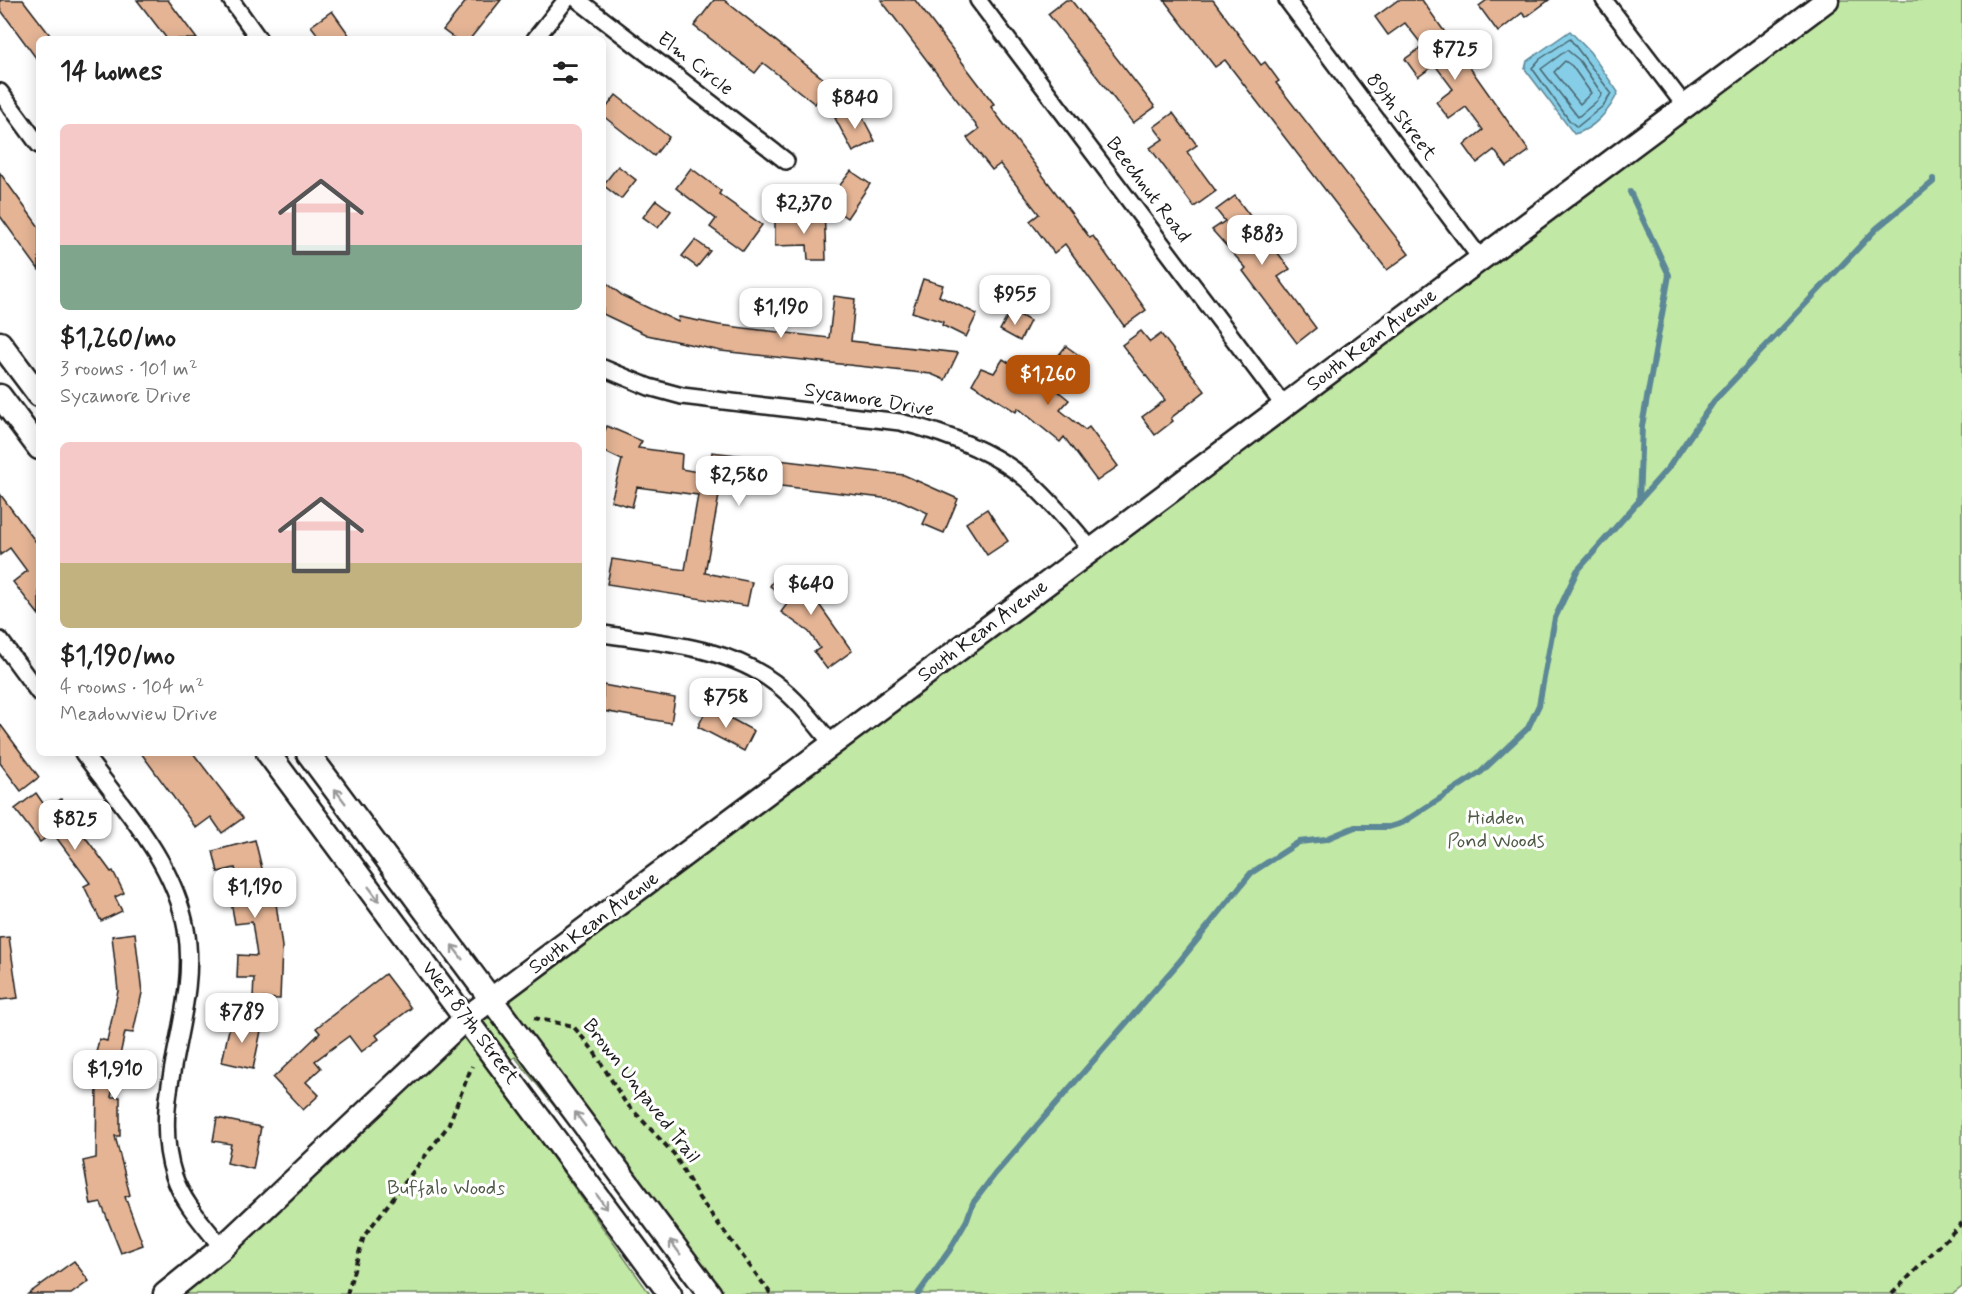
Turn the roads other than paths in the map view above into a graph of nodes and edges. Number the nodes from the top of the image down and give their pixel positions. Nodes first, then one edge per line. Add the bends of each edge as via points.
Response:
1 (231, 0) edge
2 (566, 0) edge
3 (578, 0) edge
4 (978, 0) edge
5 (1287, 0) edge
6 (1604, 0) edge
7 (1827, 0) edge
8 (257, 36) edge
9 (537, 36) edge
10 (0, 92) edge
11 (1685, 106) junction
12 (36, 141) edge
13 (786, 161) dead end
14 (1481, 259) junction
15 (0, 343) edge
16 (606, 369) edge
17 (36, 391) edge
18 (0, 396) edge
19 (1284, 406) junction
20 (36, 444) edge
21 (1092, 550) junction
22 (606, 635) edge
23 (0, 640) edge
24 (36, 689) edge
25 (832, 744) junction
26 (85, 756) edge
27 (270, 756) edge
28 (310, 756) edge
29 (492, 999) junction
30 (466, 1018) junction
31 (222, 1248) junction
32 (165, 1294) edge
33 (670, 1294) edge
34 (710, 1294) edge

1 - 8 street
2 - 9 street
3 - 13 street, Elm Circle
4 - 19 street, Beechnut Road
5 - 14 street, 89th Street
6 - 11 street
7 - 11 street, South Kean Avenue
10 - 12 street
11 - 14 street, South Kean Avenue
14 - 19 street, South Kean Avenue
15 - 17 street
16 - 21 street, Sycamore Drive via 682,396 931,429 968,443 1027,480
18 - 20 street
19 - 21 street, South Kean Avenue
21 - 25 street, South Kean Avenue
22 - 25 street via 719,654 753,669 790,696
23 - 24 street
25 - 29 street, South Kean Avenue
26 - 31 street via 160,860 186,928 188,996 167,1108 167,1144 174,1178
27 -> 30 street, West 87th Street
29 -> 28 street, West 87th Street
29 - 30 street, South Kean Avenue
34 -> 29 street, West 87th Street
30 - 31 street, South Kean Avenue
30 -> 33 street, West 87th Street
31 - 32 street, South Kean Avenue

